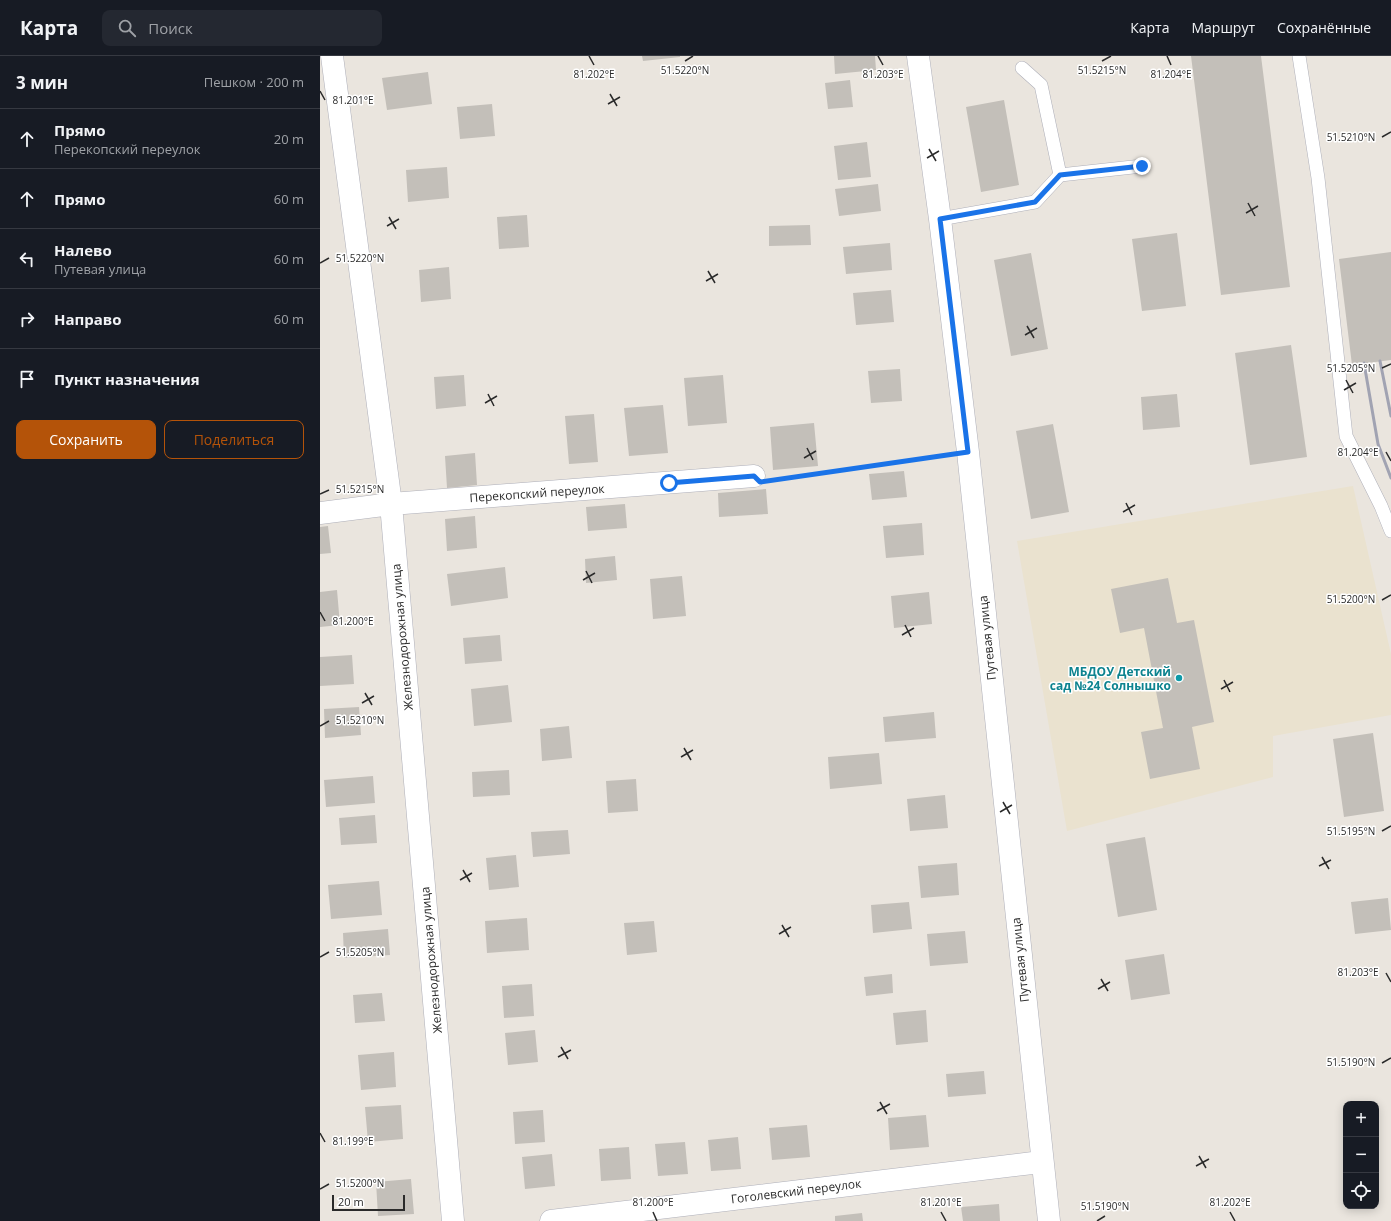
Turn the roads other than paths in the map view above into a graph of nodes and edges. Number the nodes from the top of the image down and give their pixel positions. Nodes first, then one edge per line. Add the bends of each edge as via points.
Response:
1 (332, 56) edge
2 (918, 56) edge
3 (1299, 56) edge
4 (1022, 68) dead end
5 (1142, 166) dead end
6 (1060, 175) junction
7 (940, 219) junction
8 (754, 476) road end
9 (391, 504) junction
10 (320, 513) edge
11 (1391, 531) edge
12 (1041, 1162) junction
13 (453, 1221) edge
14 (551, 1221) edge
15 (1049, 1221) edge

1 - 9 street, Железнодорожная улица
2 - 7 street, Путевая улица
3 - 11 lane via 1318,178 1346,436
4 - 6 lane via 1041,85
5 - 6 lane
6 - 7 lane via 1035,202
7 - 12 street, Путевая улица via 968,452
8 - 9 street, Перекопский переулок
9 - 10 street, Перекопский переулок
9 - 13 street, Железнодорожная улица
12 - 14 street, Гоголевский переулок
12 - 15 street, Путевая улица

